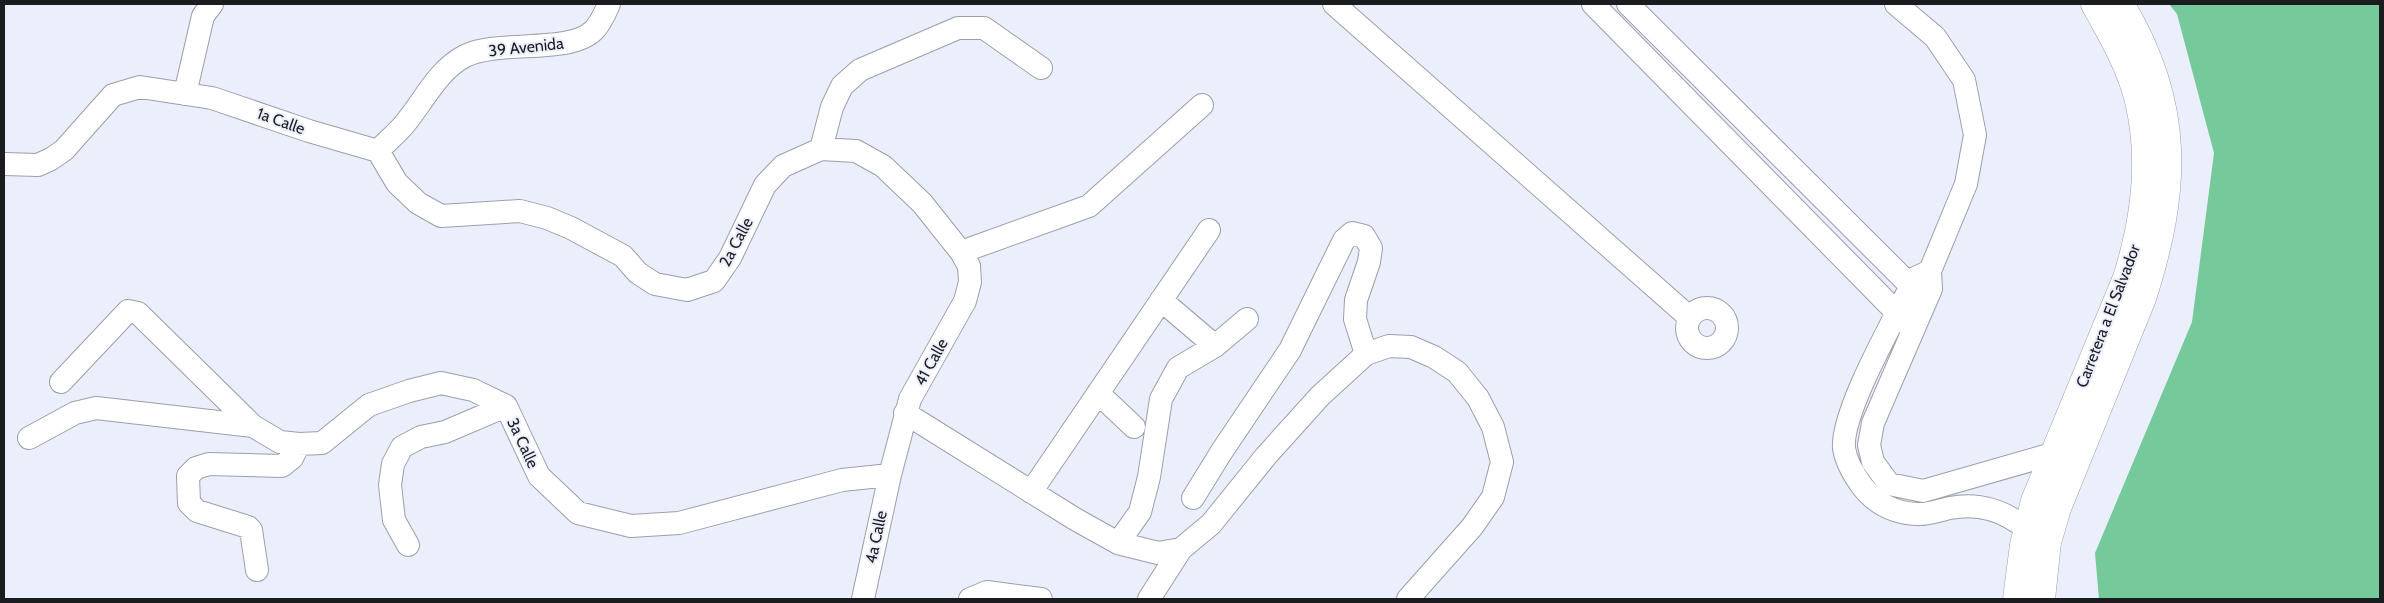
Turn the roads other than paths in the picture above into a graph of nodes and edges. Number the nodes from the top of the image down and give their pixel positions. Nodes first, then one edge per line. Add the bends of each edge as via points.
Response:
1 (212, 4) edge
2 (608, 4) edge
3 (1334, 4) edge
4 (1593, 4) edge
5 (1628, 4) edge
6 (1896, 4) edge
7 (2095, 4) edge
8 (2120, 4) edge
9 (1041, 68) dead end
10 (184, 94) junction
11 (1202, 105) dead end
12 (821, 149) junction
13 (378, 151) junction
14 (4, 164) edge
15 (1209, 230) dead end
16 (961, 252) junction
17 (1918, 294) junction
18 (1162, 300) junction
19 (1689, 317) dead end
20 (1248, 319) dead end
21 (1905, 322) junction
22 (1215, 346) junction
23 (1366, 354) junction
24 (61, 382) dead end
25 (1098, 393) junction
26 (506, 406) junction
27 (905, 412) junction
28 (253, 426) junction
29 (1134, 428) dead end
30 (29, 438) dead end
31 (299, 444) junction
32 (2052, 454) junction
33 (2001, 469) junction
34 (890, 475) junction
35 (1923, 491) junction
36 (1031, 492) junction
37 (1193, 498) dead end
38 (1992, 508) junction
39 (1919, 515) junction
40 (2037, 535) junction
41 (1118, 543) junction
42 (408, 545) dead end
43 (1181, 548) junction
44 (2021, 568) junction
45 (257, 570) dead end
46 (970, 598) edge
47 (863, 599) edge
48 (1041, 599) edge
49 (1149, 599) edge
50 (1408, 599) edge
51 (2008, 599) edge
52 (2017, 599) edge
53 (2041, 599) edge
54 (2056, 599) edge

1 - 10 street via 204,16
2 - 13 street, 39 Avenida via 593,31 574,42 491,48 466,56 450,66 421,98 407,121
3 - 19 street
4 - 21 street
5 - 17 street
6 - 17 street via 1935,37 1964,80 1975,135 1966,184 1930,271 1931,289
7 - 32 highway, Carretera a El Salvador via 2117,44 2139,100 2146,160 2145,198 2138,241 2126,278
8 - 40 highway, Carretera a El Salvador via 2142,46 2161,99 2167,146 2167,202 2142,298 2057,508
9 - 12 street via 984,28 958,28 860,70 842,86 832,107
10 - 13 street, 1a Calle via 212,98
10 - 14 street, 1a Calle via 140,87 113,96 64,150 51,159 38,165
11 - 16 street via 1089,206
12 - 13 street, 2a Calle via 784,166 765,185 730,258 714,281 687,290 655,284 638,273 623,256 547,218 520,211 441,216 418,203 397,183
12 - 16 street, 2a Calle via 856,151 883,166 922,203
15 - 18 street
16 - 27 street, 41 Calle via 969,266 970,282 965,301
17 - 21 street
18 - 22 street
18 - 25 street
20 - 22 street
21 - 35 street via 1869,445 1873,462 1889,484
21 - 39 street via 1851,410 1844,448 1852,472 1868,494 1892,510
22 - 41 street via 1178,368 1161,399 1140,512
23 - 37 street via 1355,320 1356,300 1371,248 1364,236 1352,233 1344,240 1290,350
23 - 43 street via 1320,396 1211,524
23 - 50 street via 1389,346 1410,347 1457,372 1478,398 1493,428 1502,462 1493,497 1472,528
24 - 28 street via 128,311 138,312
25 - 29 street
25 - 36 street
26 - 31 street, 3a Calle via 473,390 441,382 369,405 322,443
26 - 34 street, 3a Calle via 539,476 578,513 631,526 679,523 842,480
26 - 42 street via 446,432 421,437 402,448 393,464 390,485 394,520
27 - 34 street, 41 Calle
27 - 36 street
28 - 30 street via 96,408 75,412
28 - 31 street, 3a Calle via 280,442
31 - 45 street via 292,458 282,466 209,464 196,468 188,476 189,503 197,511 248,527
32 - 33 street
32 - 40 highway, Carretera a El Salvador via 2035,501
33 - 35 street
33 - 38 street
34 - 47 street, 4a Calle
35 - 39 street
36 - 41 street
38 - 39 street via 1962,506
38 - 40 street
40 - 44 highway, Carretera a El Salvador
40 - 53 highway, Carretera a El Salvador
40 - 54 highway
41 - 43 street via 1158,553
43 - 49 street
44 - 51 highway
44 - 52 highway, Carretera a El Salvador
46 - 48 street via 986,592

